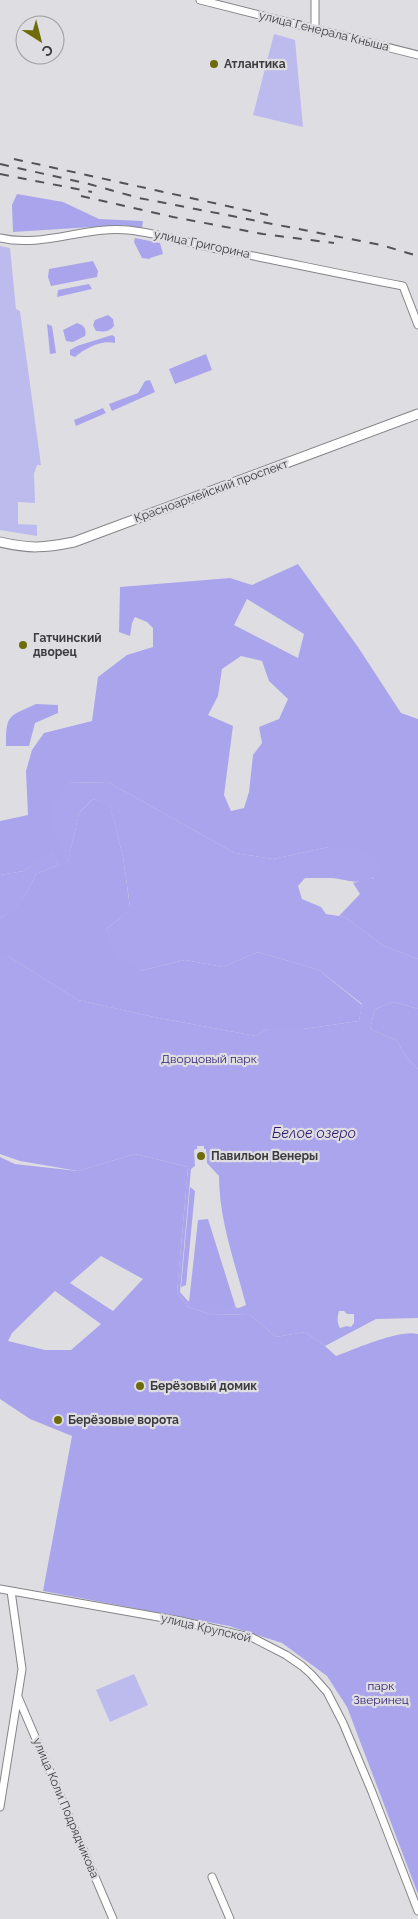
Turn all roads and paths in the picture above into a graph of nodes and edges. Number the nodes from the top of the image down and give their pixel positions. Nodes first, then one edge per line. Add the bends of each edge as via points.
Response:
1 (200, 0) edge
2 (314, 0) edge
3 (315, 30) junction
4 (418, 55) edge
5 (0, 238) edge
6 (418, 325) edge
7 (418, 414) edge
8 (0, 542) edge
9 (0, 1589) edge
10 (11, 1591) junction
11 (18, 1697) junction
12 (29, 1721) junction
13 (14, 1722) junction
14 (0, 1807) edge
15 (212, 1877) dead end
16 (418, 1911) edge
17 (113, 1919) edge
18 (230, 1919) edge

1 - 3 street, улица Генерала Кныша
2 - 3 street
3 - 4 street, улица Генерала Кныша
5 - 6 street, улица Григорина via 23,242 115,230 142,232 403,286
7 - 8 main road, Красноармейский проспект via 74,542 28,548
9 - 10 street, улица Крупской
10 - 11 street via 22,1670
10 - 16 street, улица Крупской via 182,1621 253,1638 307,1670 327,1692 343,1723
11 - 12 street, улица Коли Подрядчикова
11 - 13 street
12 - 13 street via 21,1717
12 - 17 street, улица Коли Подрядчикова
13 - 14 street
15 - 18 street

